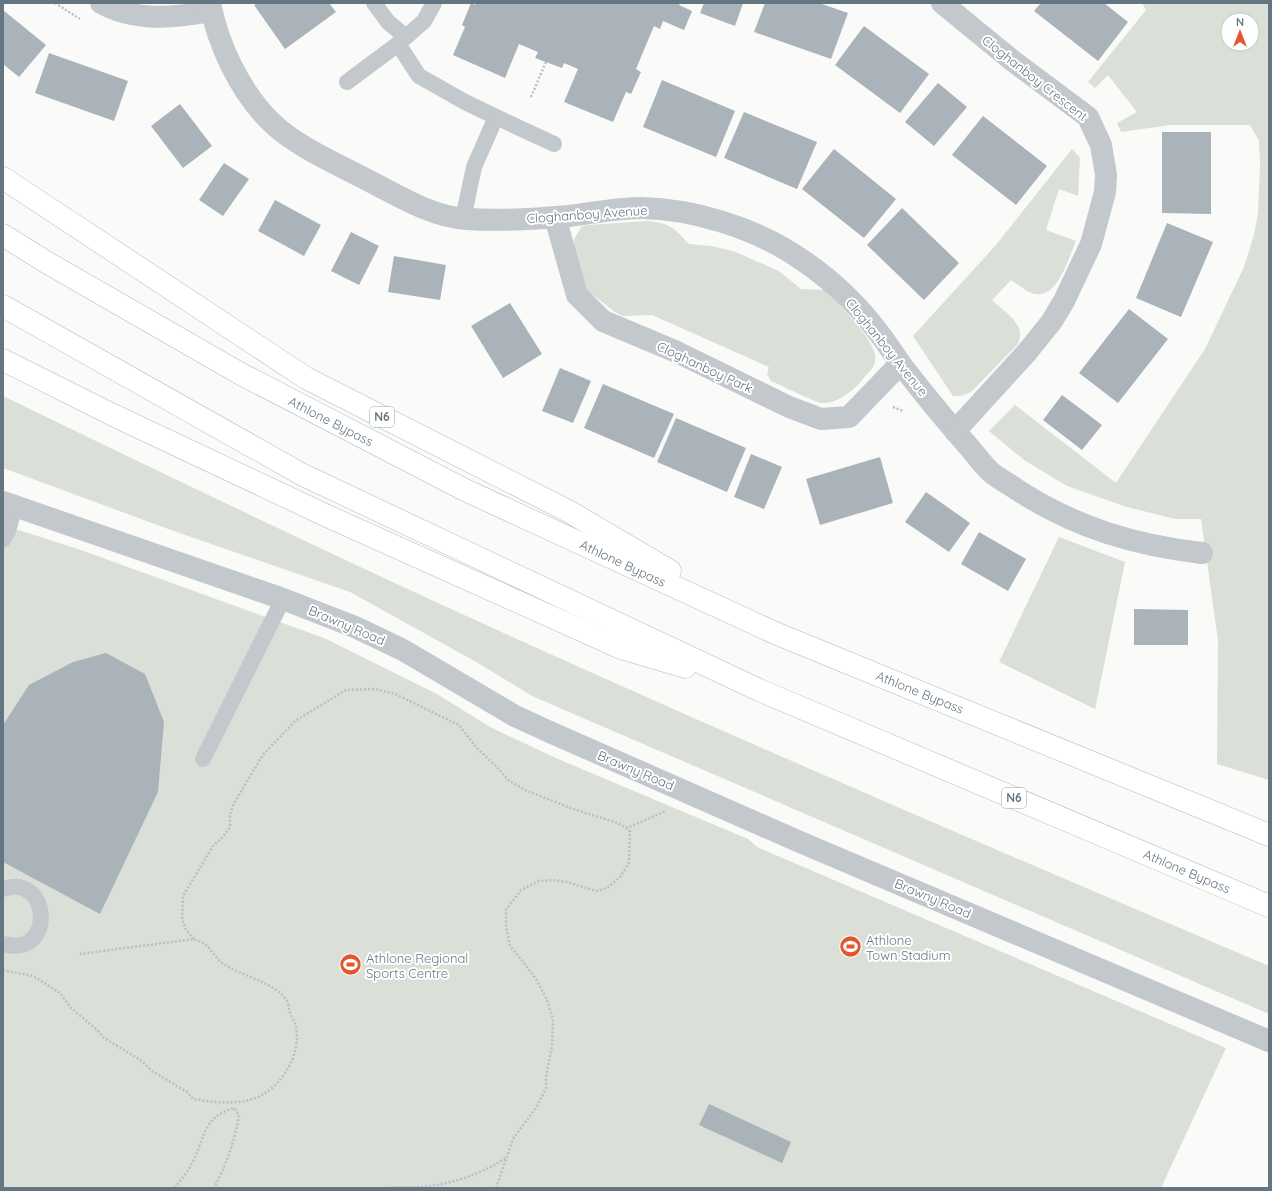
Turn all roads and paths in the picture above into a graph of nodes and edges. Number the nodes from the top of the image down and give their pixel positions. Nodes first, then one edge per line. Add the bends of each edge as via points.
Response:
1 (101, 3) edge
2 (374, 3) edge
3 (434, 3) edge
4 (942, 3) edge
5 (211, 7) edge
6 (402, 41) junction
7 (546, 62) dead end
8 (347, 82) dead end
9 (531, 97) dead end
10 (496, 117) junction
11 (554, 144) dead end
12 (3, 178) edge
13 (554, 217) junction
14 (463, 219) junction
15 (3, 235) edge
16 (3, 306) edge
17 (3, 360) edge
18 (900, 364) junction
19 (955, 431) junction
20 (9, 504) edge
21 (3, 540) edge
22 (1202, 553) dead end
23 (283, 599) junction
24 (775, 633) junction
25 (759, 690) junction
26 (203, 759) dead end
27 (695, 795) junction
28 (628, 828) junction
29 (1269, 834) edge
30 (3, 889) edge
31 (1269, 906) edge
32 (194, 939) junction
33 (3, 944) edge
34 (80, 954) dead end
35 (3, 970) edge
36 (1269, 1041) edge
37 (507, 1158) junction
38 (175, 1188) edge
39 (214, 1188) edge
40 (385, 1188) edge
41 (496, 1188) edge

1 - 5 street via 131,15 153,18
2 - 6 lane
3 - 6 lane via 424,21
4 - 19 street, Cloghanboy Crescent via 1013,61 1088,117 1101,145 1106,175 1105,192 1091,244 1064,301 1028,351
5 - 14 street, Cloghanboy Avenue via 236,75 272,122 301,144 385,189 438,213
6 - 8 lane
6 - 10 lane via 419,76
7 - 9 path
10 - 11 lane
10 - 14 lane via 474,166
12 - 24 highway, N6 via 306,378 570,512
13 - 14 street, Cloghanboy Avenue
13 - 18 street, Cloghanboy Avenue via 640,208 706,217 750,232 792,253 840,289 878,332
13 - 18 street, Cloghanboy Park via 577,294 603,321 676,352 789,407 820,419 849,417
15 - 24 highway, Athlone Bypass / N6 via 241,374 465,490
16 - 25 highway, Athlone Bypass / N6 via 303,475
17 - 25 highway, N6 via 311,508 621,648
18 - 19 street, Cloghanboy Avenue
19 - 22 street, Cloghanboy Avenue via 992,473 1043,506 1081,524 1120,538 1161,548
20 - 21 lane via 8,531
20 - 23 street, Brawny Road
23 - 26 lane
23 - 27 street, Brawny Road via 384,640 444,672 515,716
24 - 29 highway, Athlone Bypass / N6
25 - 31 highway, Athlone Bypass / N6
27 - 28 path via 687,802
27 - 36 street, Brawny Road
28 - 32 path via 546,799 514,784 477,748 459,725 395,694 368,688 346,690 295,721 263,755 252,772 234,803 230,814 230,826 213,846 183,896 182,919 186,930
28 - 37 path via 629,862 621,876 607,888 596,890 567,882 539,881 521,890 506,910 510,946 536,979 554,1019 546,1088 537,1106 513,1139
30 - 33 lane via 18,887 28,891 35,898 42,913 38,932 31,940 22,945
32 - 34 path
32 - 35 path via 206,945 223,964 262,982 284,997 289,1005 297,1036 292,1061 269,1090 253,1099 217,1102 193,1099 187,1092 152,1071 142,1061 104,1038 76,1013 60,993 33,976
37 - 40 path via 481,1172 448,1183 424,1187
37 - 41 path
38 - 39 path via 192,1164 206,1129 223,1111 234,1108 239,1115 236,1137 224,1170

